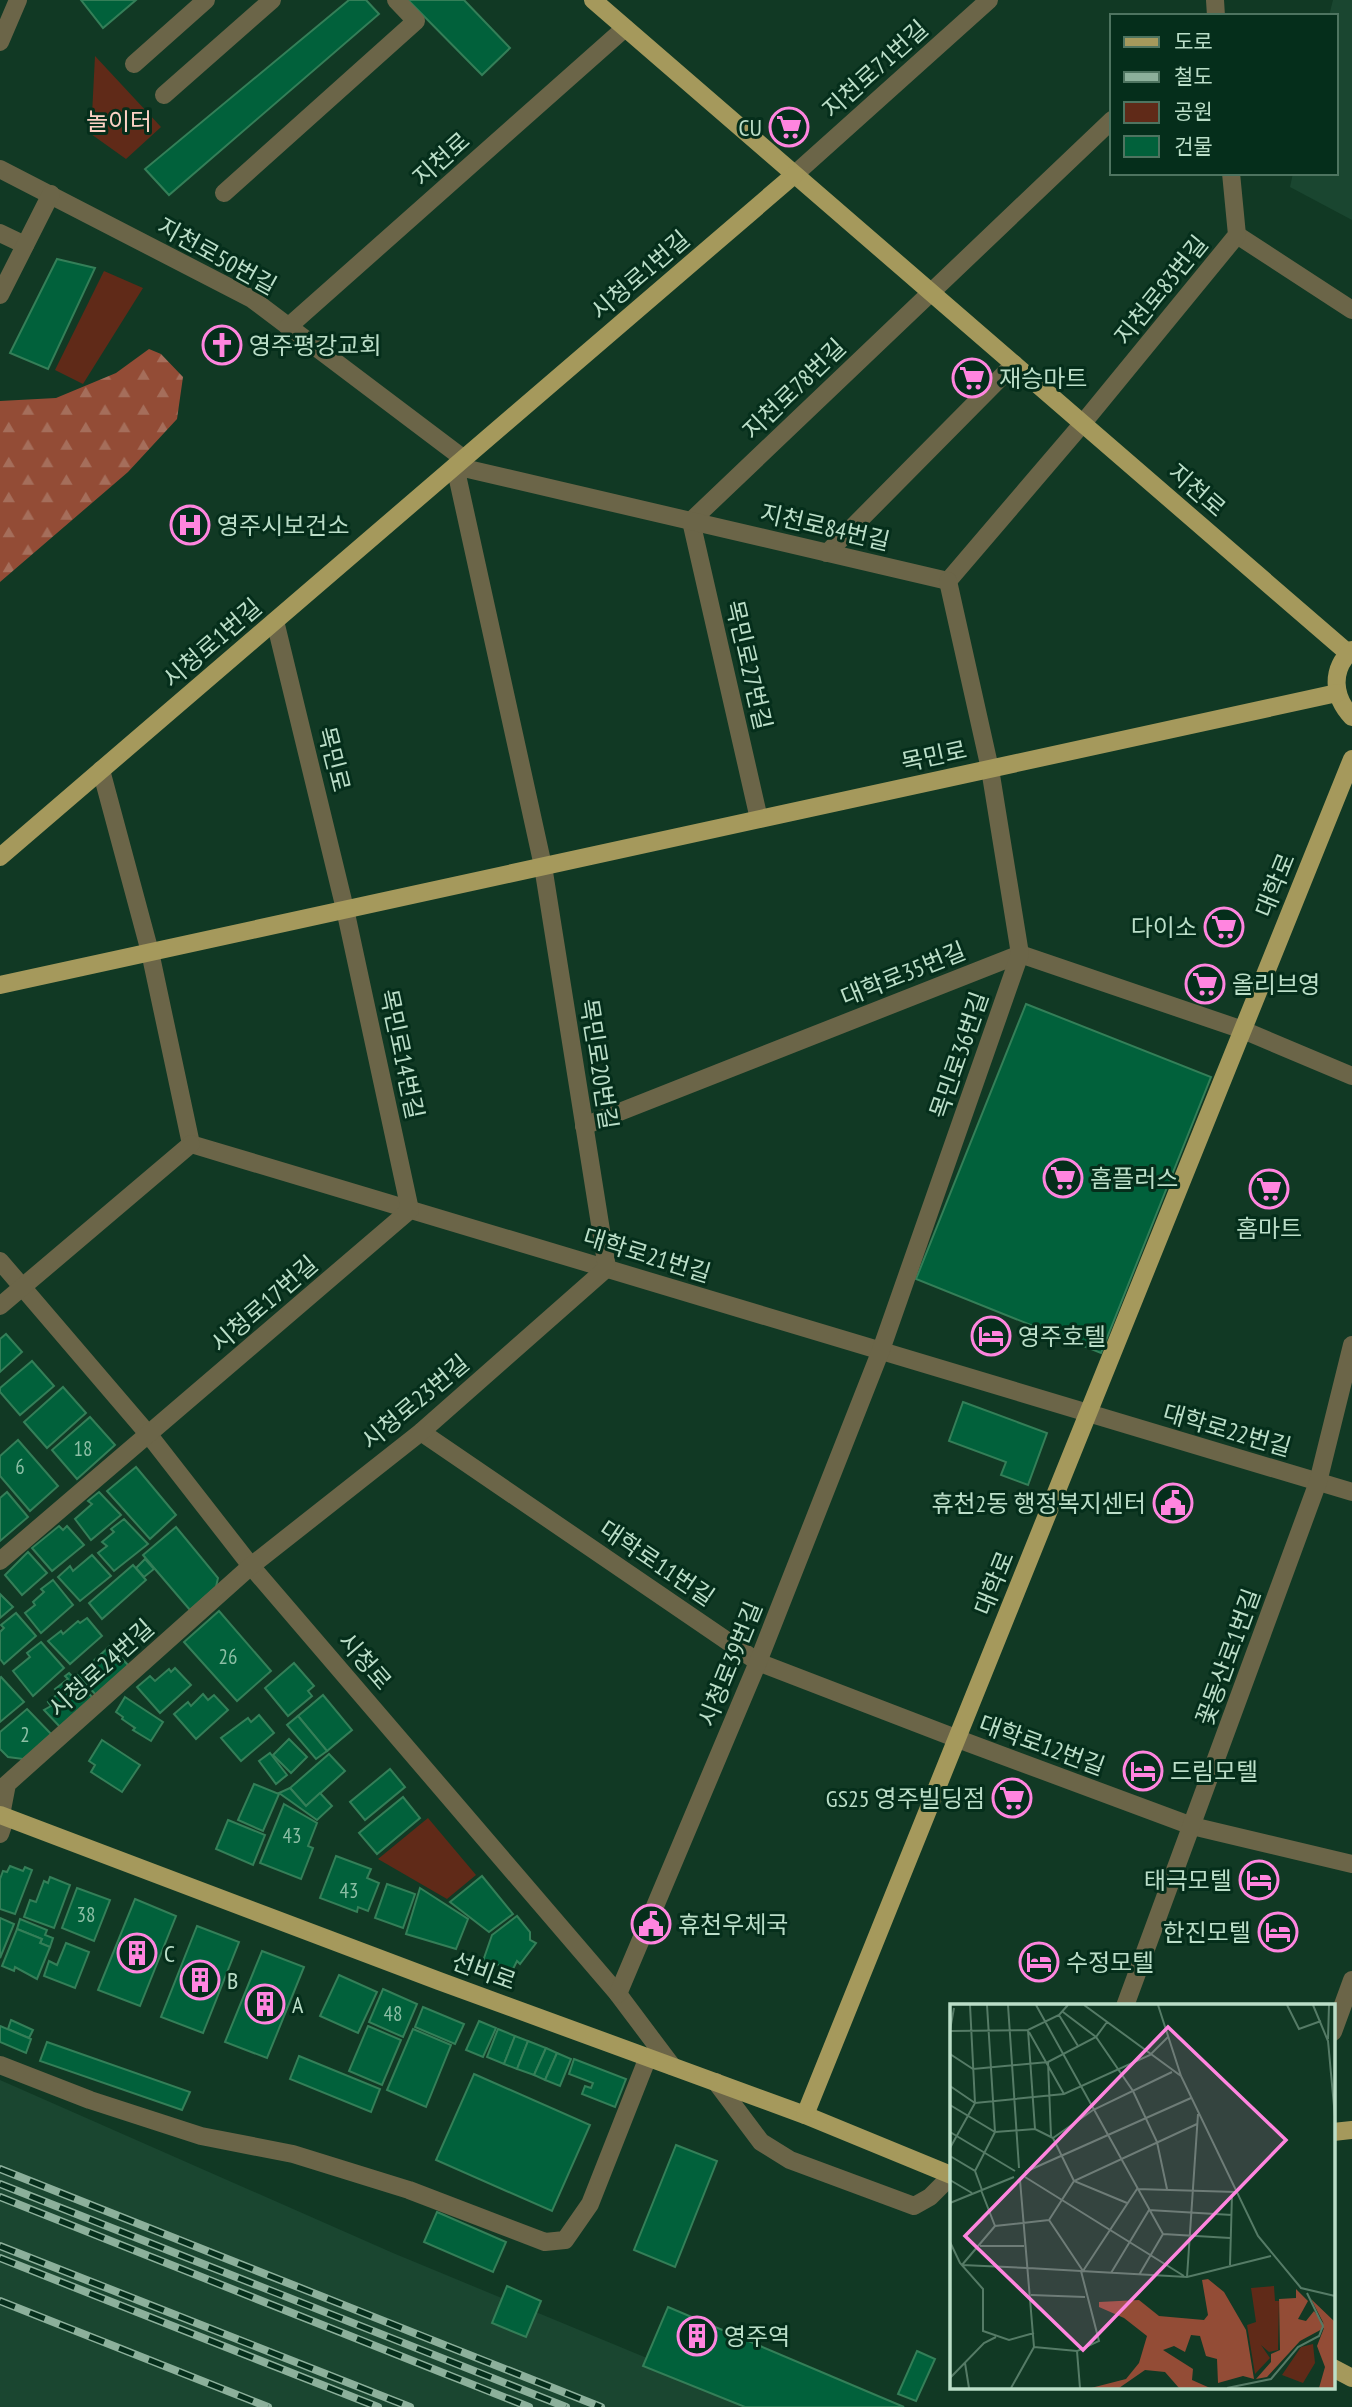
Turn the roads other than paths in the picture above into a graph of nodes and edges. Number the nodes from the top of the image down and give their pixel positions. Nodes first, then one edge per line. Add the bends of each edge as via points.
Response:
1 (18, 0) edge
2 (206, 0) edge
3 (272, 0) edge
4 (396, 0) edge
5 (593, 0) edge
6 (989, 0) edge
7 (625, 28) junction
8 (0, 42) edge
9 (134, 64) dead end
10 (164, 95) dead end
11 (1110, 122) edge
12 (0, 169) edge
13 (794, 175) junction
14 (1231, 175) edge
15 (224, 193) dead end
16 (51, 194) junction
17 (0, 233) edge
18 (1237, 235) junction
19 (25, 245) junction
20 (930, 292) junction
21 (0, 295) edge
22 (1352, 310) edge
23 (288, 327) junction
24 (1014, 364) junction
25 (1083, 423) junction
26 (459, 463) junction
27 (691, 521) junction
28 (827, 553) junction
29 (948, 581) junction
30 (275, 621) junction
31 (1350, 651) edge
32 (1337, 693) junction
33 (1352, 717) edge
34 (1352, 760) edge
35 (990, 769) junction
36 (101, 770) junction
37 (759, 819) junction
38 (0, 857) edge
39 (542, 866) junction
40 (345, 909) junction
41 (150, 952) junction
42 (1020, 954) junction
43 (0, 985) edge
44 (1243, 1030) junction
45 (1352, 1076) edge
46 (584, 1126) junction
47 (191, 1144) junction
48 (411, 1210) junction
49 (0, 1261) edge
50 (607, 1268) junction
51 (22, 1287) junction
52 (0, 1306) edge
53 (1352, 1345) edge
54 (881, 1350) junction
55 (1088, 1415) junction
56 (421, 1432) junction
57 (149, 1435) junction
58 (1318, 1482) junction
59 (1352, 1492) edge
60 (0, 1560) edge
61 (251, 1566) junction
62 (758, 1662) junction
63 (958, 1740) junction
64 (4, 1780) edge
65 (2, 1820) edge
66 (1192, 1826) junction
67 (1352, 1864) edge
68 (1352, 1980) edge
69 (618, 1994) junction
70 (1126, 2004) edge
71 (1334, 2029) edge
72 (648, 2057) junction
73 (0, 2065) edge
74 (672, 2066) junction
75 (716, 2082) junction
76 (805, 2115) junction
77 (1352, 2130) edge
78 (1334, 2132) edge
79 (950, 2176) edge
80 (950, 2177) edge
81 (1340, 2367) edge
82 (1352, 2378) edge

1 - 8 street
2 - 9 street
3 - 10 street
4 - 15 street via 416,21
5 - 7 main road, 지천로
6 - 13 street, 지천로71번길
7 - 13 main road, 지천로
7 - 23 street, 지천로
11 - 20 street
12 - 16 street, 지천로50번길
13 - 20 main road, 지천로
13 - 26 main road, 시청로1번길
14 - 18 street, 지천로83번길
16 - 19 street
16 - 23 street, 지천로50번길 via 252,299
17 - 19 street
18 - 22 street
18 - 25 street, 지천로83번길
19 - 21 street
20 - 24 main road, 지천로
20 - 27 street, 지천로78번길
23 - 26 street, 지천로50번길
24 - 25 main road, 지천로
24 - 28 street
25 - 29 street
25 - 31 main road, 지천로
26 - 27 street
26 - 30 main road, 시청로1번길
26 - 39 street
27 - 28 street, 지천로84번길
27 - 37 street, 목민로27번길
28 - 29 street, 지천로84번길
29 - 35 street
30 - 36 main road, 시청로1번길
30 - 40 street, 목민로
31 - 32 main road via 1338,670
32 - 33 main road
32 - 35 main road, 목민로
34 - 44 main road, 대학로
35 - 37 main road, 목민로
35 - 42 street, 목민로36번길
36 - 38 main road, 시청로1번길
36 - 41 street
37 - 39 main road, 목민로
39 - 40 main road, 목민로
39 - 46 street, 목민로20번길
40 - 41 main road, 목민로
40 - 48 street, 목민로14번길
41 - 43 main road, 목민로
41 - 47 street
42 - 44 street
42 - 46 street, 대학로35번길
42 - 54 street, 목민로36번길
44 - 45 street
44 - 55 main road, 대학로
46 - 50 street, 목민로20번길
47 - 48 street, 대학로21번길
47 - 51 street
48 - 50 street, 대학로21번길
48 - 57 street, 시청로17번길
49 - 51 street, 시청로
50 - 54 street, 대학로21번길
50 - 56 street, 시청로23번길
51 - 52 street
51 - 57 street, 시청로
53 - 58 street, 꽃동산로1번길
54 - 55 street, 대학로21번길
54 - 62 street, 시청로39번길
55 - 58 street, 대학로22번길
55 - 63 main road, 대학로
56 - 61 street, 시청로23번길
56 - 62 street, 대학로11번길
57 - 60 street, 시청로17번길
57 - 61 street, 시청로
58 - 59 street, 대학로22번길
58 - 66 street, 꽃동산로1번길
61 - 64 street, 시청로24번길
61 - 69 street, 시청로
62 - 63 street, 대학로11번길
62 - 69 street, 시청로39번길
63 - 66 street, 대학로12번길
63 - 76 main road, 대학로
64 - 65 street, 시청로24번길
65 - 72 main road, 선비로
66 - 67 street, 대학로12번길
66 - 70 street, 꽃동산로1번길
68 - 71 street
69 - 74 street, 시청로
72 - 73 street via 590,2204 565,2240 545,2242 409,2190 293,2154 201,2136
72 - 74 main road, 선비로
74 - 75 main road, 선비로
75 - 76 main road, 선비로
75 - 80 street via 761,2142 790,2160 914,2206
76 - 79 main road, 선비로
77 - 78 main road
81 - 82 main road

